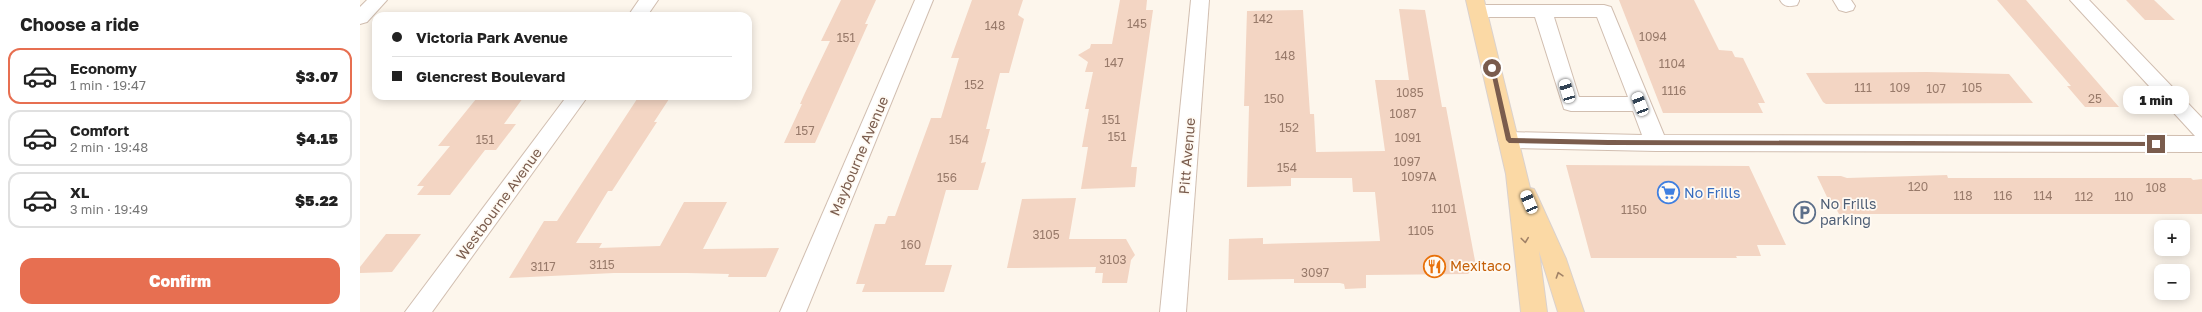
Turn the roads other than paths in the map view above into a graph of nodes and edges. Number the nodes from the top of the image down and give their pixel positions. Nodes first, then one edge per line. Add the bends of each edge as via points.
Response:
1 (378, 0) edge
2 (649, 0) edge
3 (924, 0) edge
4 (1200, 0) edge
5 (2079, 0) edge
6 (1477, 6) edge
7 (1543, 11) junction
8 (640, 12) edge
9 (360, 18) edge
10 (575, 100) edge
11 (1640, 104) junction
12 (2202, 131) edge
13 (1509, 140) junction
14 (1656, 143) junction
15 (2202, 144) edge
16 (1517, 174) junction
17 (418, 312) edge
18 (794, 312) edge
19 (1174, 312) edge
20 (1534, 312) edge
21 (1571, 312) edge

1 - 9 street
2 - 8 street
3 - 18 street, Maybourne Avenue
4 - 19 street, Pitt Avenue
5 - 12 street
6 - 7 street
6 - 13 main road
7 - 11 street via 1604,11
7 - 11 street via 1571,104
10 - 17 street, Westbourne Avenue
11 - 14 street
13 - 14 street
13 - 16 main road
14 - 15 street
16 -> 20 main road
21 -> 16 main road via 1554,259

